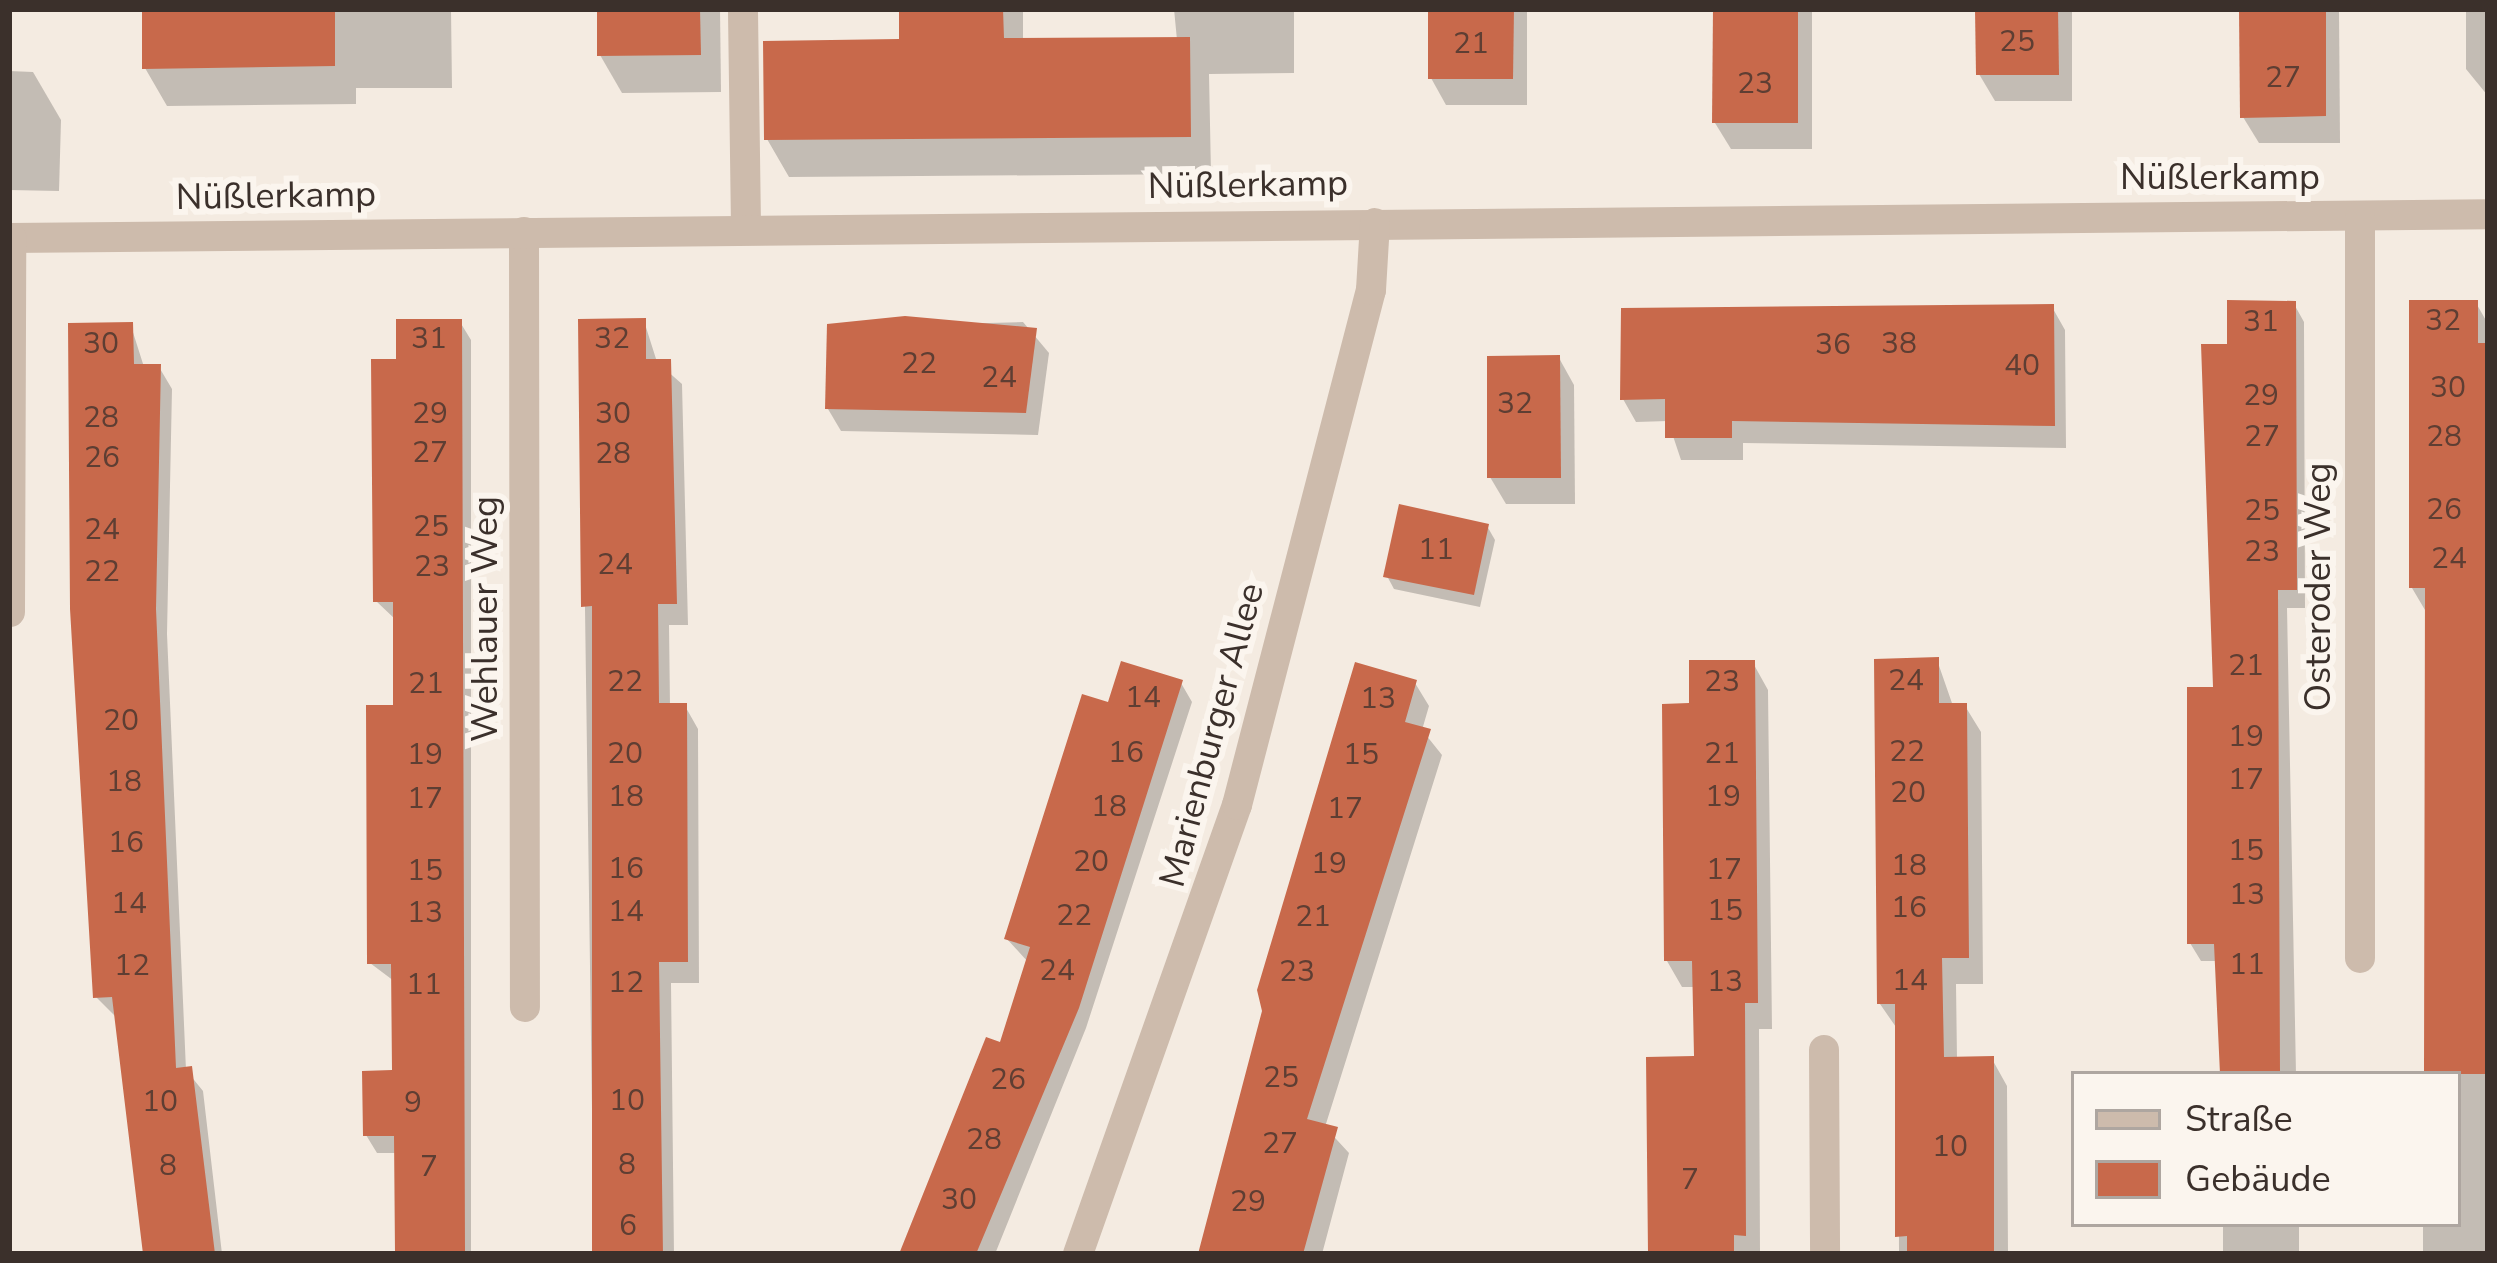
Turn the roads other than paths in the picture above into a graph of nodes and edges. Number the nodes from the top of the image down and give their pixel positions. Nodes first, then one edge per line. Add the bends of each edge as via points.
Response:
1 (742, 11) edge
2 (2488, 214) edge
3 (2360, 216) junction
4 (1375, 223) junction
5 (746, 230) junction
6 (524, 232) junction
7 (10, 238) edge
8 (10, 612) edge
9 (2360, 958) dead end
10 (525, 1007) dead end
11 (1824, 1050) dead end
12 (1078, 1254) edge
13 (1826, 1254) edge

1 - 5 street
2 - 3 street, Nüßlerkamp
3 - 4 street, Nüßlerkamp
3 - 9 street, Osteroder Weg
4 - 5 street, Nüßlerkamp
4 - 12 street, Marienburger Allee via 1371,290 1237,805
5 - 6 street, Nüßlerkamp
6 - 7 street, Nüßlerkamp
6 - 10 street, Wehlauer Weg
7 - 8 street
11 - 13 street

